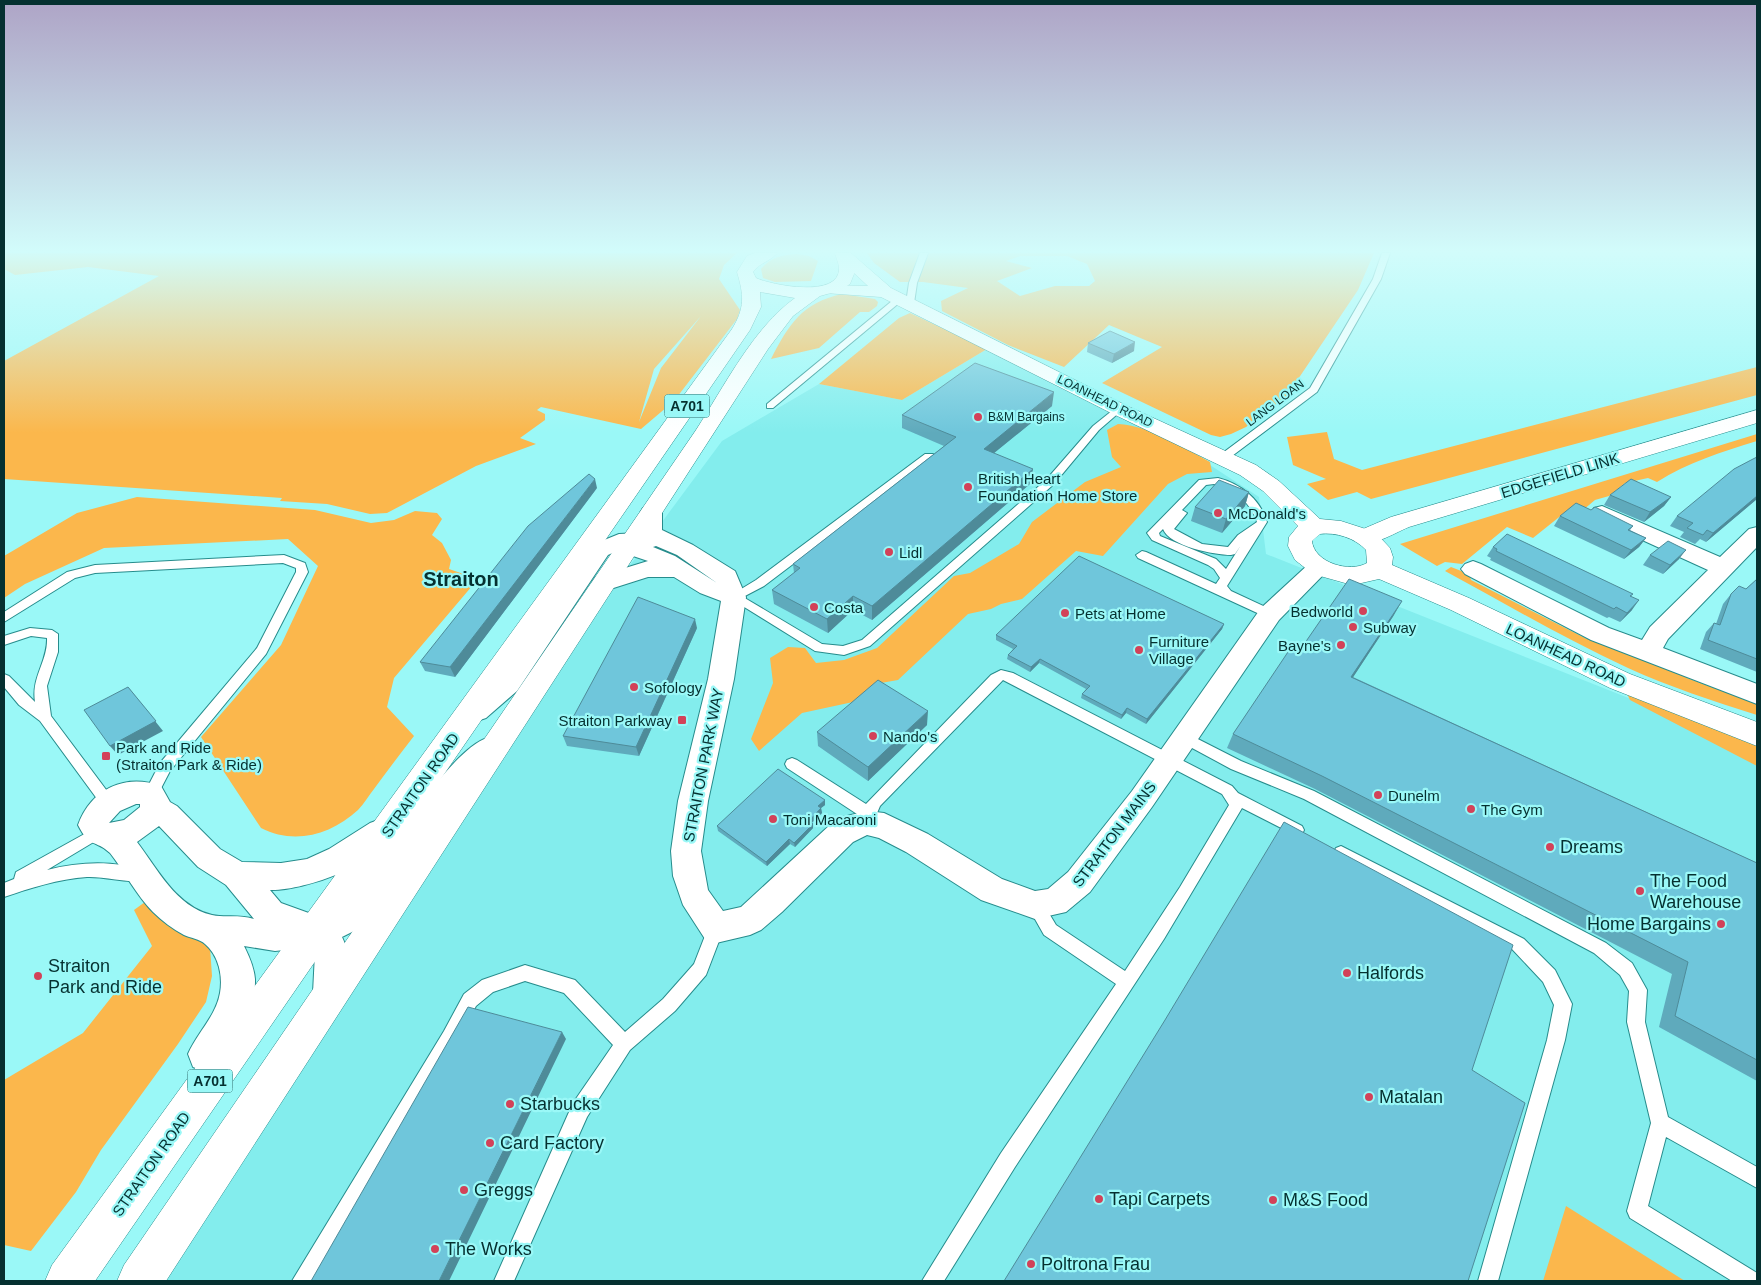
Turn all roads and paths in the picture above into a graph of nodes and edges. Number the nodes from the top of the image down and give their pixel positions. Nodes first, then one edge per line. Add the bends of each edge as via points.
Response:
1 (750, 313) edge
2 (785, 313) edge
3 (881, 313) edge
4 (929, 313) edge
5 (1358, 313) edge
6 (770, 406) dead end
7 (1118, 409) junction
8 (1757, 416) edge
9 (929, 456) edge
10 (1224, 457) junction
11 (1191, 492) junction
12 (1600, 512) edge
13 (651, 513) junction
14 (1260, 525) junction
15 (1314, 528) junction
16 (1757, 534) edge
17 (1364, 537) junction
18 (619, 539) junction
19 (661, 540) junction
20 (1142, 555) dead end
21 (1319, 567) junction
22 (1722, 567) junction
23 (1377, 568) junction
24 (1473, 569) dead end
25 (679, 570) junction
26 (1225, 577) junction
27 (604, 583) junction
28 (1227, 594) junction
29 (734, 597) junction
30 (1270, 614) junction
31 (4, 618) edge
32 (4, 641) edge
33 (1648, 652) junction
34 (4, 679) edge
35 (1757, 694) edge
36 (45, 717) junction
37 (464, 723) joint
38 (507, 730) junction
39 (1757, 734) edge
40 (1186, 738) junction
41 (1169, 761) junction
42 (792, 764) dead end
43 (1233, 797) junction
44 (153, 801) junction
45 (108, 803) junction
46 (868, 818) junction
47 (391, 826) junction
48 (105, 835) junction
49 (1311, 837) edge
50 (1328, 846) edge
51 (237, 875) junction
52 (142, 877) junction
53 (4, 889) edge
54 (1035, 906) junction
55 (716, 928) junction
56 (315, 930) junction
57 (215, 931) junction
58 (1126, 981) junction
59 (330, 994) junction
60 (624, 1044) junction
61 (1660, 1123) junction
62 (1757, 1178) edge
63 (104, 1230) junction
64 (68, 1281) edge
65 (140, 1281) edge
66 (302, 1281) edge
67 (504, 1281) edge
68 (932, 1281) edge
69 (1488, 1281) edge
70 (1751, 1281) edge

1 - 18 main road, A701
2 - 13 main road, A701
3 - 6 lane
4 - 7 main road, LOANHEAD ROAD
5 - 10 lane, LANG LOAN via 1314,390
7 - 10 main road, LOANHEAD ROAD
7 - 29 lane via 1096,428 1050,482 866,642 844,651 819,648
8 - 17 main road, EDGEFIELD LINK via 1400,522
9 - 29 lane via 760,583
10 - 15 main road, LOANHEAD ROAD via 1271,486
11 - 14 lane via 1203,482 1220,482 1248,497 1260,511
11 - 14 lane via 1194,500 1168,530 1177,537 1215,552 1231,551 1242,537
11 - 26 lane via 1153,533 1156,538 1218,566
12 - 22 street
13 - 18 main road, A701
13 - 19 street via 651,533
14 - 26 lane
15 - 17 main road via 1339,527
15 - 21 main road via 1300,537 1299,544 1305,556
16 - 22 street
17 - 23 main road via 1380,553 1381,561
18 - 19 street
18 - 25 street via 657,555
18 - 27 main road, A701
18 - 37 street via 600,550 508,684
19 - 29 street via 685,550 727,576
20 - 28 lane
21 - 23 main road via 1352,576 1371,573
21 - 30 street, STRAITON MAINS
22 - 33 street via 1658,633
23 - 39 main road, LOANHEAD ROAD via 1620,681
24 - 33 street via 1600,634
25 - 27 street via 646,569
25 - 29 street via 706,587
26 - 28 lane via 1221,586
27 - 38 main road, A701
28 - 30 lane
29 - 55 street, STRAITON PARK WAY via 721,679 693,800 686,851 694,895
30 - 40 street, STRAITON MAINS
31 - 44 lane via 58,582 82,571 284,559 301,566 302,572 262,651 165,767
32 - 36 lane via 30,632 52,634 54,642 41,681
33 - 35 street
34 - 36 lane via 24,701
36 - 45 lane
37 - 47 main road, STRAITON ROAD / A701
38 - 56 street via 460,774 367,909 352,919
38 - 59 main road, A701
40 - 41 street, STRAITON MAINS
40 - 61 lane via 1236,765 1309,795 1600,948 1626,969 1638,990 1636,1022
41 - 43 lane via 1226,790
41 - 46 lane via 1001,675 875,802
41 - 54 street, STRAITON MAINS via 1079,882 1055,902
42 - 46 lane
43 - 49 lane
43 - 58 lane via 1236,805 1216,841
44 - 45 street via 136,792
44 - 48 street via 142,825 132,831
44 - 51 street via 209,858
45 - 48 street via 93,825
46 - 54 street via 917,843 992,890
46 - 55 street via 842,833 750,920
47 - 51 street via 347,854 309,872 293,876
47 - 56 main road, STRAITON ROAD / A701
48 - 52 street via 124,845
48 - 53 lane
50 - 69 lane via 1518,944 1549,976 1563,1004 1556,1040
51 - 56 street via 271,915
52 - 53 lane via 126,872 90,870 39,877
52 - 57 street via 176,913
54 - 58 lane via 1050,930
55 - 60 lane via 700,969 669,1005
56 - 57 street via 274,936 240,930
56 - 59 street via 324,936 332,952
56 - 63 main road, STRAITON ROAD / A701
57 - 63 street via 228,945 236,962 236,1002 223,1031 146,1138
58 - 68 lane
59 - 65 main road, A701
60 - 66 lane via 569,986 525,973 488,986 470,1000
60 - 67 lane via 580,1110
61 - 62 lane
61 - 70 lane via 1637,1211
63 - 64 main road, STRAITON ROAD / A701

